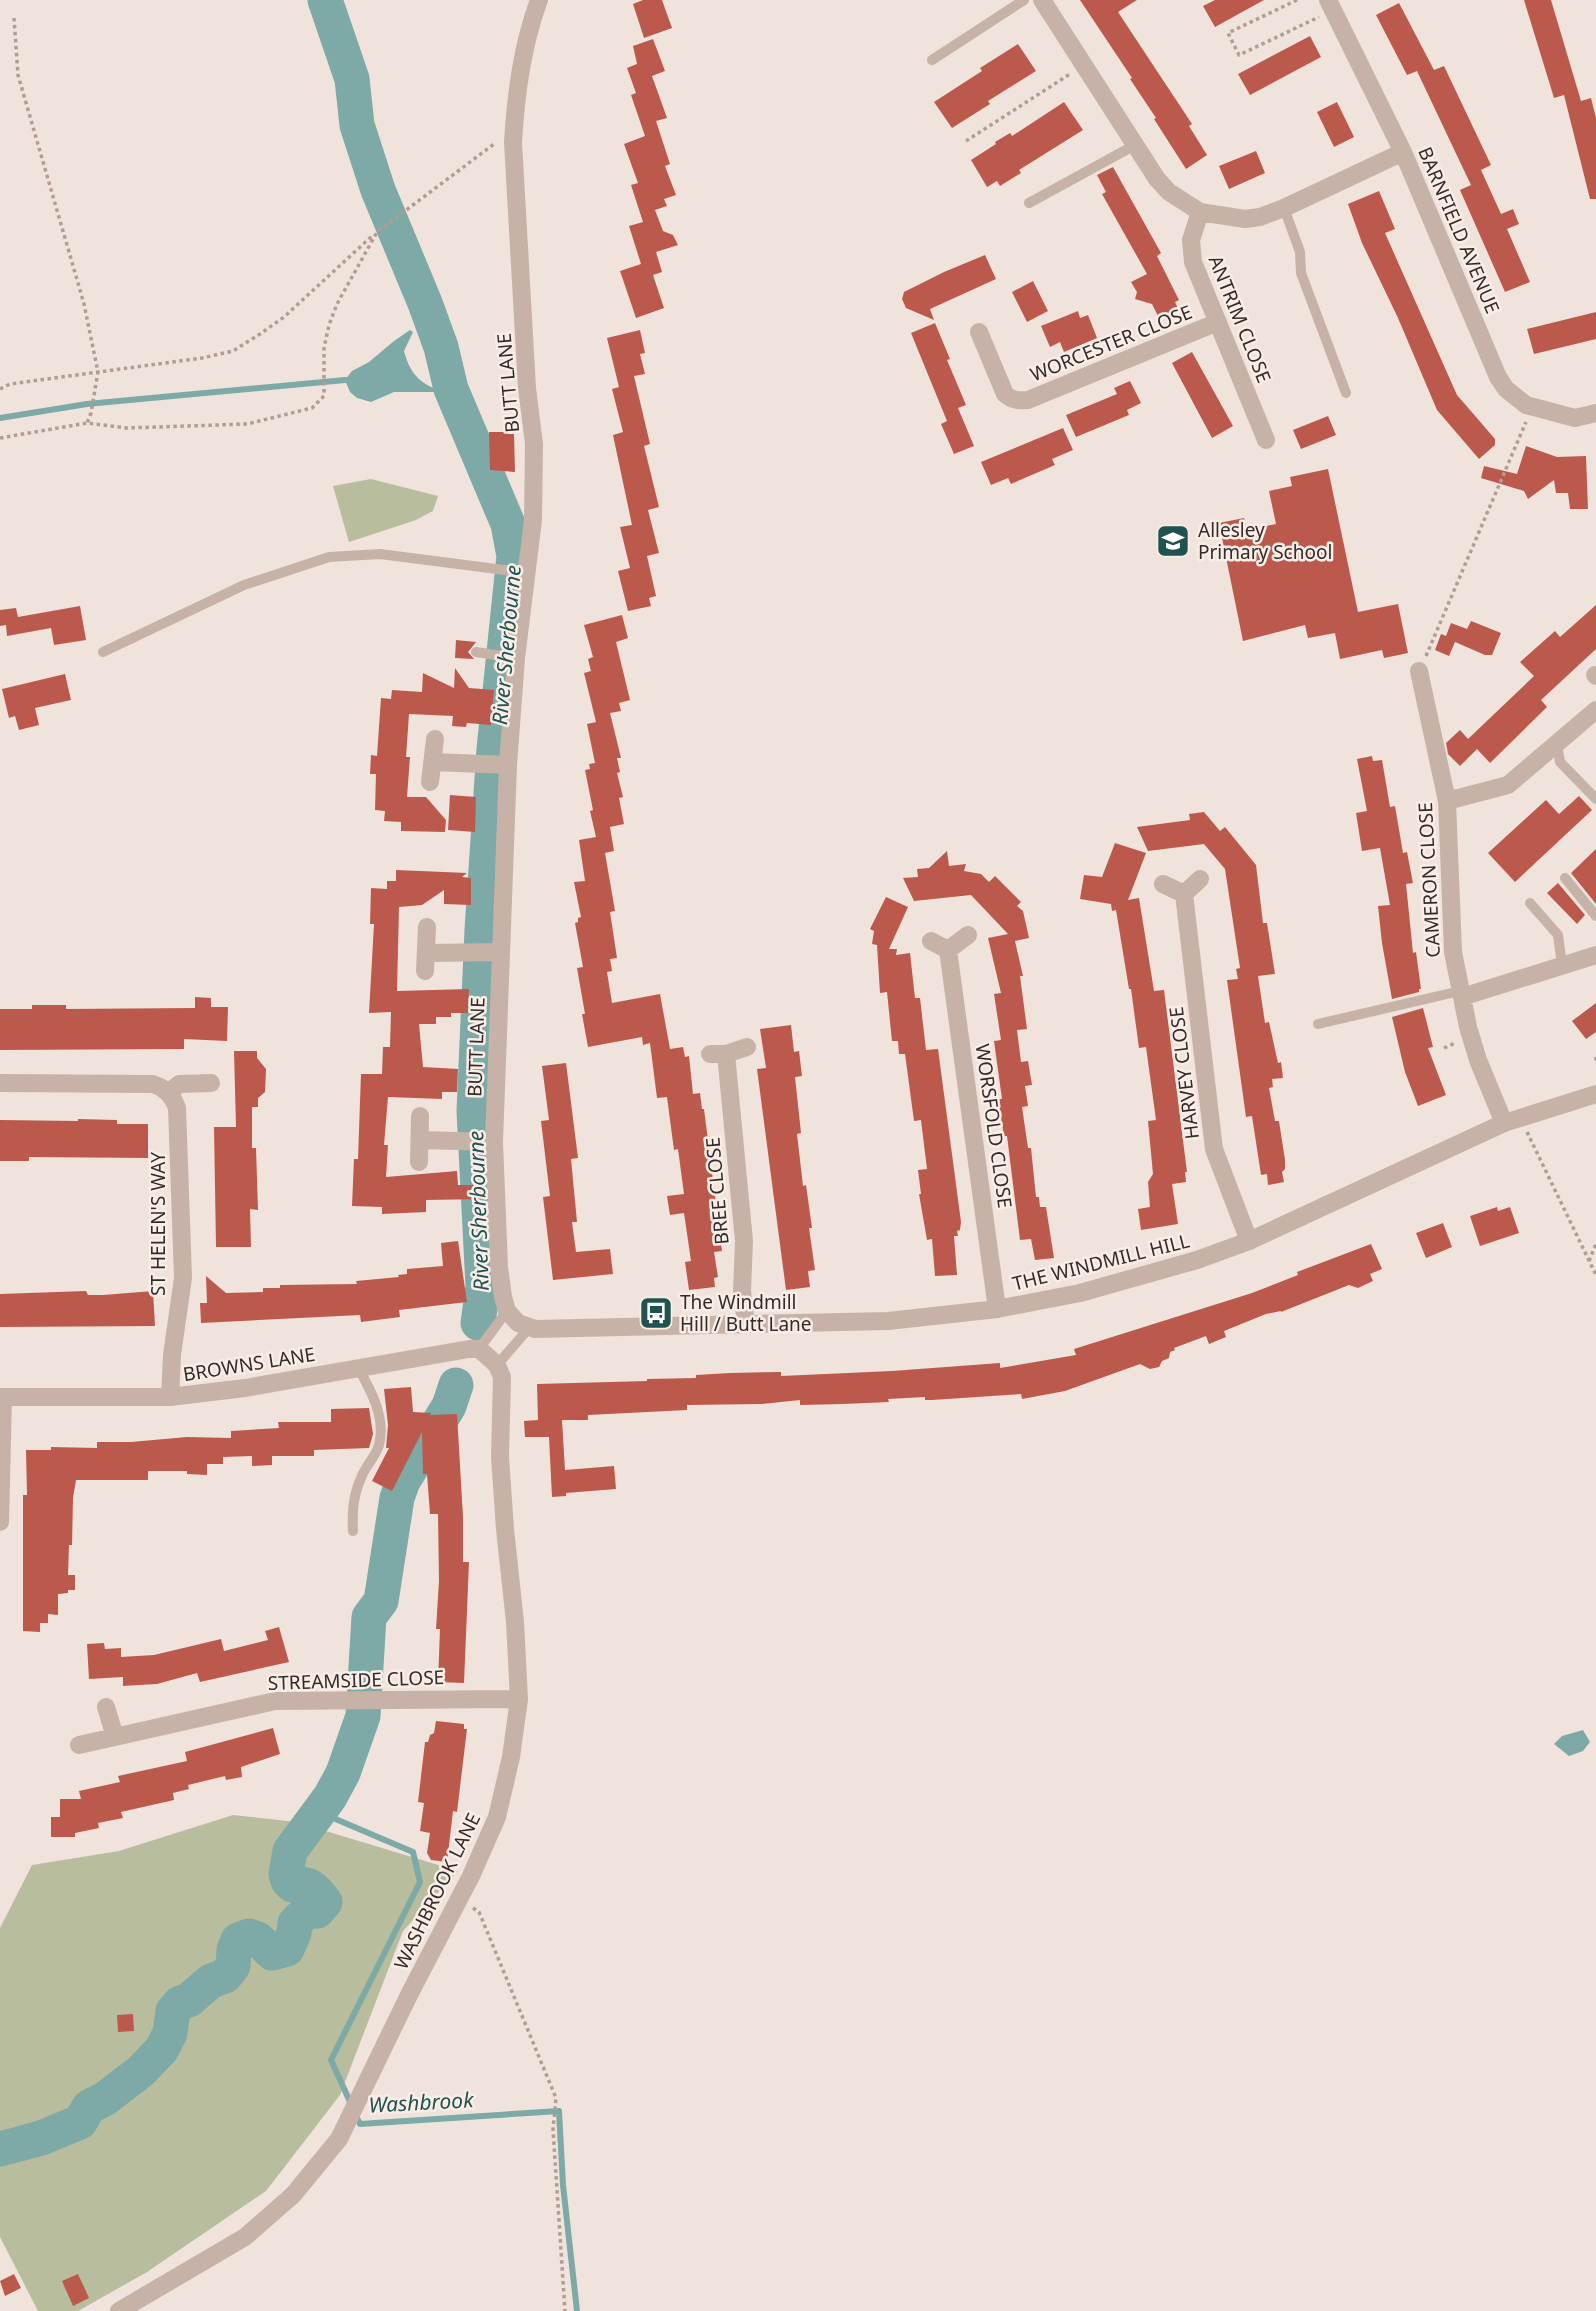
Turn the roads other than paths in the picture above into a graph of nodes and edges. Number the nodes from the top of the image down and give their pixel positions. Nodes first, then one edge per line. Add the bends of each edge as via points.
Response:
1 (539, 0) edge
2 (1024, 0) edge
3 (1042, 0) edge
4 (1330, 6) edge
5 (932, 60) dead end
6 (1135, 145) junction
7 (1403, 152) junction
8 (1029, 203) dead end
9 (1284, 208) junction
10 (1200, 212) junction
11 (1218, 322) junction
12 (979, 332) dead end
13 (1346, 393) dead end
14 (1596, 413) edge
15 (1266, 440) dead end
16 (518, 572) junction
17 (103, 652) dead end
18 (476, 652) dead end
19 (507, 662) junction
20 (1419, 671) road end
21 (1596, 710) edge
22 (435, 738) dead end
23 (1557, 743) junction
24 (433, 762) junction
25 (497, 765) junction
26 (430, 782) dead end
27 (1596, 799) edge
28 (1447, 801) junction
29 (1565, 878) dead end
30 (1200, 879) dead end
31 (1163, 884) dead end
32 (1184, 894) junction
33 (1530, 903) dead end
34 (1596, 916) edge
35 (427, 927) dead end
36 (968, 936) dead end
37 (931, 942) dead end
38 (948, 950) junction
39 (427, 953) junction
40 (486, 953) junction
41 (1596, 955) edge
42 (1562, 965) junction
43 (425, 971) dead end
44 (1461, 994) junction
45 (1318, 1024) dead end
46 (747, 1047) dead end
47 (0, 1083) edge
48 (211, 1083) dead end
49 (169, 1093) junction
50 (1596, 1094) edge
51 (420, 1116) dead end
52 (1512, 1120) junction
53 (420, 1140) junction
54 (490, 1142) junction
55 (419, 1162) dead end
56 (1249, 1241) junction
57 (997, 1309) junction
58 (507, 1311) junction
59 (746, 1324) junction
60 (529, 1328) junction
61 (479, 1349) junction
62 (497, 1365) junction
63 (358, 1368) junction
64 (1, 1397) edge
65 (170, 1397) junction
66 (0, 1522) edge
67 (353, 1531) dead end
68 (519, 1699) junction
69 (106, 1707) dead end
70 (115, 1737) junction
71 (79, 1745) dead end
72 (119, 2311) edge

1 - 16 street, BUTT LANE via 523,53 513,142 534,444 533,520
2 - 5 lane
3 - 6 street
4 - 7 street, BARNFIELD AVENUE
6 - 8 lane
6 - 10 street via 1157,180
7 - 9 street
7 - 14 street, BARNFIELD AVENUE via 1498,377 1516,399 1532,407 1575,418
9 - 10 street via 1245,219
9 - 13 lane via 1300,252 1301,273
10 - 11 street, ANTRIM CLOSE via 1191,252
11 - 12 street, WORCESTER CLOSE via 1019,401 1005,394
11 - 15 street, ANTRIM CLOSE
16 - 17 lane via 380,554 329,557 244,585
16 - 19 street, BUTT LANE
18 - 19 lane
19 - 25 street, BUTT LANE
20 - 28 street, CAMERON CLOSE
21 - 23 street
22 - 24 street
23 - 27 lane via 1560,762
23 - 28 street via 1508,785
24 - 25 street
24 - 26 street
25 - 40 street, BUTT LANE
28 - 44 street, CAMERON CLOSE via 1453,952
29 - 34 lane
30 - 32 street
31 - 32 street
32 - 56 street, HARVEY CLOSE via 1214,1149
33 - 42 lane via 1558,935
35 - 39 street
36 - 38 street
37 - 38 street
38 - 57 street, WORSFOLD CLOSE
39 - 40 street
39 - 43 street
40 - 54 street, BUTT LANE
41 - 42 street
42 - 44 street
44 - 45 lane
44 - 52 street, CAMERON CLOSE via 1478,1060
46 - 59 street, BREE CLOSE via 718,1054 744,1241
47 - 49 street via 153,1084
48 - 49 street via 179,1084
49 - 65 street, ST HELEN'S WAY via 177,1108 183,1279
50 - 52 street, THE WINDMILL HILL
51 - 53 street
52 - 56 street, THE WINDMILL HILL
53 - 54 street
53 - 55 street
54 - 58 street, BUTT LANE via 499,1267
56 - 57 street, THE WINDMILL HILL via 1093,1289
57 - 59 street, THE WINDMILL HILL via 888,1321
58 - 60 street
58 - 61 lane
59 - 60 street, THE WINDMILL HILL
60 - 62 lane
61 - 62 street
61 - 63 street, BROWNS LANE
62 - 68 street, WASHBROOK LANE via 502,1377 500,1457
63 - 65 street, BROWNS LANE
63 - 67 lane via 375,1398 379,1445 360,1478 352,1506
64 - 65 street, BROWNS LANE
64 - 66 street
68 - 70 street, STREAMSIDE CLOSE via 275,1701
68 - 72 street, WASHBROOK LANE via 497,1817 339,2139 293,2194 245,2237
69 - 70 street
70 - 71 street, STREAMSIDE CLOSE

